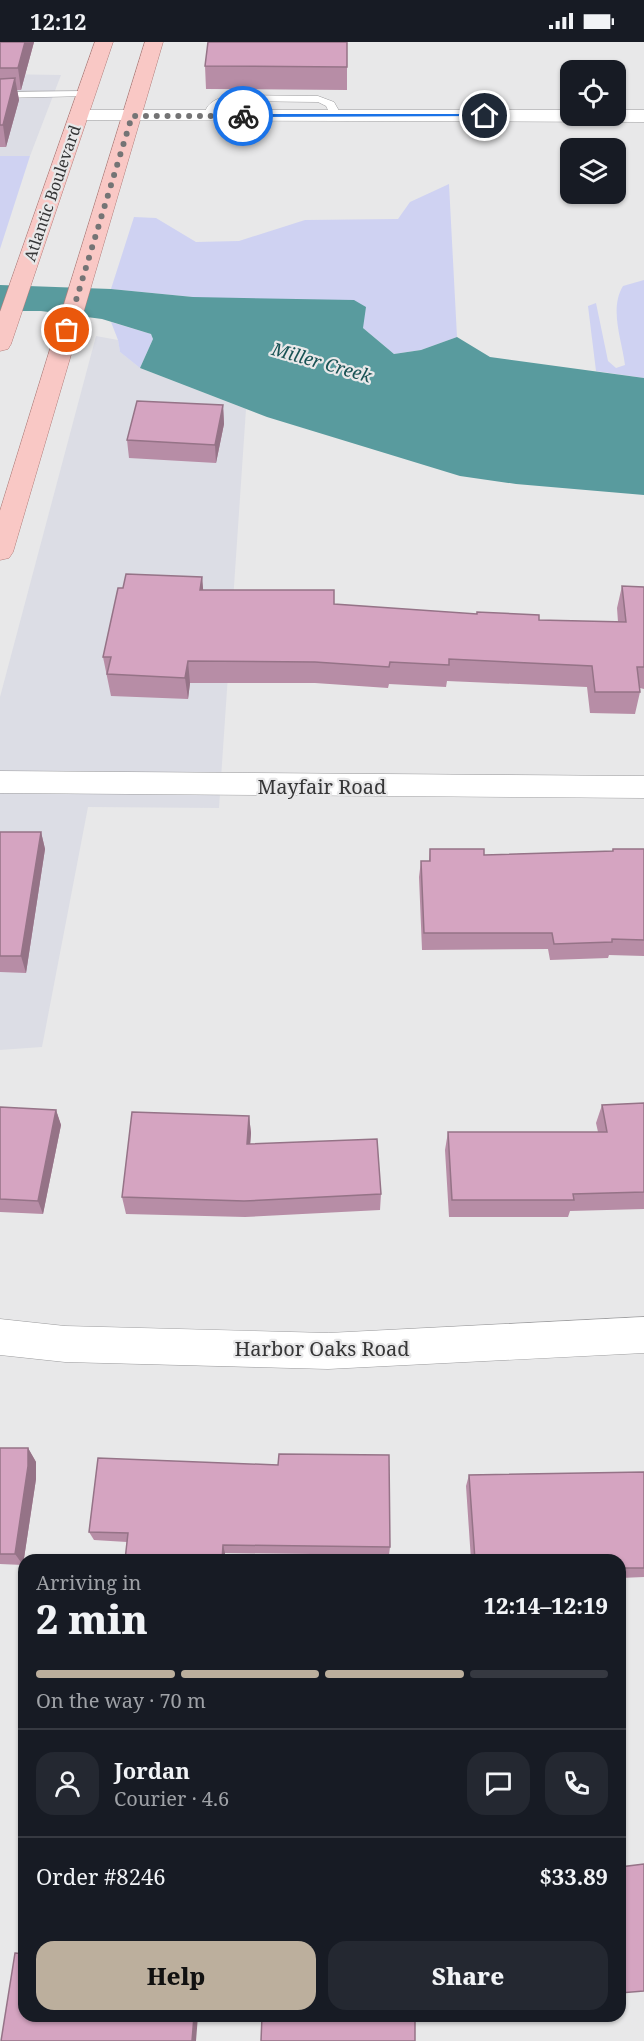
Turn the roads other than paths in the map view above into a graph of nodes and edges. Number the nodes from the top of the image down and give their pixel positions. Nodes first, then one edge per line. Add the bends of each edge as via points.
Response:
1 (104, 42) edge
2 (154, 42) edge
3 (86, 94) junction
4 (0, 95) edge
5 (78, 116) junction
6 (132, 116) junction
7 (644, 116) edge
8 (0, 344) edge
9 (0, 552) edge
10 (0, 782) edge
11 (644, 788) edge
12 (644, 1335) edge
13 (0, 1337) edge

1 - 3 main road, Atlantic Boulevard
2 - 6 main road
3 - 4 lane
3 - 5 main road, Atlantic Boulevard
5 - 6 street
5 - 8 main road, Atlantic Boulevard
6 - 7 street
6 - 9 main road
10 - 11 street, Mayfair Road
12 - 13 street, Harbor Oaks Road via 328,1351 65,1344

